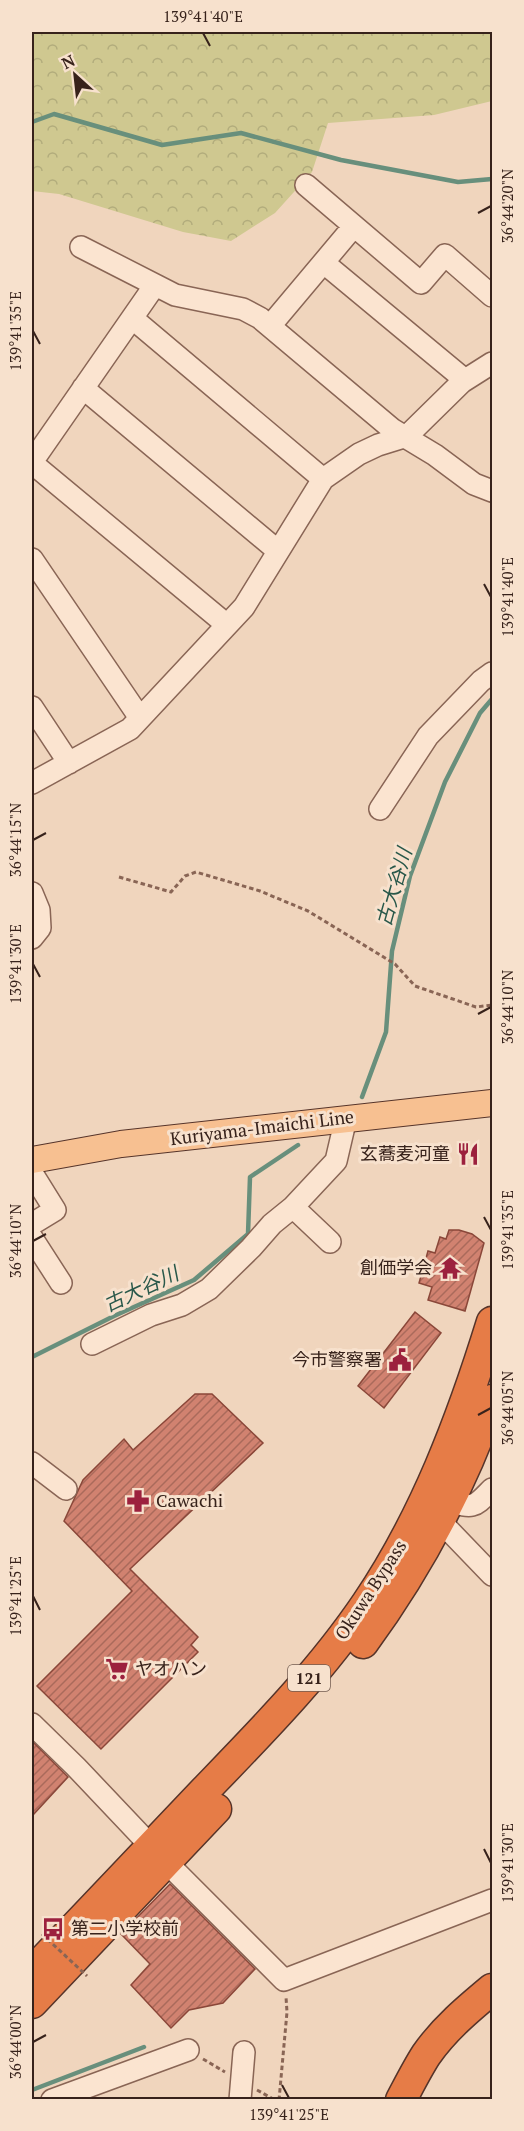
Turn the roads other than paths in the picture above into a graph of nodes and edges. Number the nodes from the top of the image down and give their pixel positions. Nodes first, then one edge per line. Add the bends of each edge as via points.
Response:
1 (306, 185) dead end
2 (354, 226) junction
3 (81, 247) dead end
4 (324, 262) junction
5 (155, 285) junction
6 (492, 296) edge
7 (132, 318) junction
8 (270, 326) junction
9 (492, 363) edge
10 (465, 380) junction
11 (83, 388) junction
12 (405, 437) junction
13 (32, 462) edge
14 (323, 479) junction
15 (492, 491) edge
16 (278, 551) junction
17 (32, 559) edge
18 (227, 625) junction
19 (492, 673) edge
20 (32, 707) edge
21 (140, 718) junction
22 (69, 763) junction
23 (32, 783) edge
24 (380, 809) dead end
25 (34, 904) edge
26 (32, 938) edge
27 (492, 1103) edge
28 (346, 1118) junction
29 (32, 1160) edge
30 (32, 1173) edge
31 (293, 1207) junction
32 (32, 1224) edge
33 (32, 1238) edge
34 (330, 1242) dead end
35 (61, 1283) dead end
36 (492, 1322) edge
37 (92, 1344) dead end
38 (492, 1400) edge
39 (467, 1433) junction
40 (32, 1463) edge
41 (66, 1489) dead end
42 (492, 1489) edge
43 (445, 1511) junction
44 (492, 1575) edge
45 (32, 1724) edge
46 (158, 1855) junction
47 (492, 1900) edge
48 (32, 1972) edge
49 (492, 1989) edge
50 (32, 2003) edge
51 (188, 2050) dead end
52 (244, 2052) dead end
53 (52, 2100) edge
54 (240, 2100) edge
55 (401, 2100) edge

1 - 2 street
2 - 4 street
2 - 6 street via 421,284 445,255
3 - 5 street
4 - 8 street
4 - 10 street
5 - 7 street
5 - 8 street via 175,295 243,309
7 - 11 street
7 - 14 street
8 - 12 street
9 - 10 street
10 - 12 street
11 - 13 street
11 - 16 street
12 - 14 street via 359,454
12 - 15 street via 474,484
13 - 18 street
14 - 16 street
16 - 18 street via 244,607
17 - 21 street
18 - 21 street
19 - 24 street via 428,736
20 - 22 street
21 - 22 street via 130,729
22 - 23 street
25 - 26 street via 40,928
27 - 28 main road, Kuriyama-Imaichi Line
28 - 29 main road, Kuriyama-Imaichi Line via 121,1144
28 - 31 street via 336,1161
30 - 32 street via 55,1210
31 - 34 street
31 - 37 street via 209,1289
33 - 35 street
36 - 39 highway, Okuwa Bypass / 121 via 470,1394
38 - 39 highway, Okuwa Bypass / 121
39 - 43 highway, Okuwa Bypass / 121
39 - 46 highway, Okuwa Bypass / 121 via 368,1601 341,1639
40 - 41 street
42 - 43 street via 477,1504
43 - 44 street
43 - 46 highway, Okuwa Bypass / 121 via 404,1584 355,1655 304,1716
45 - 46 street
46 - 47 street via 285,1990
46 - 48 highway, Okuwa Bypass / 121
46 - 50 highway, Okuwa Bypass / 121
49 - 55 highway via 445,2031 426,2055
51 - 53 street
52 - 54 street

